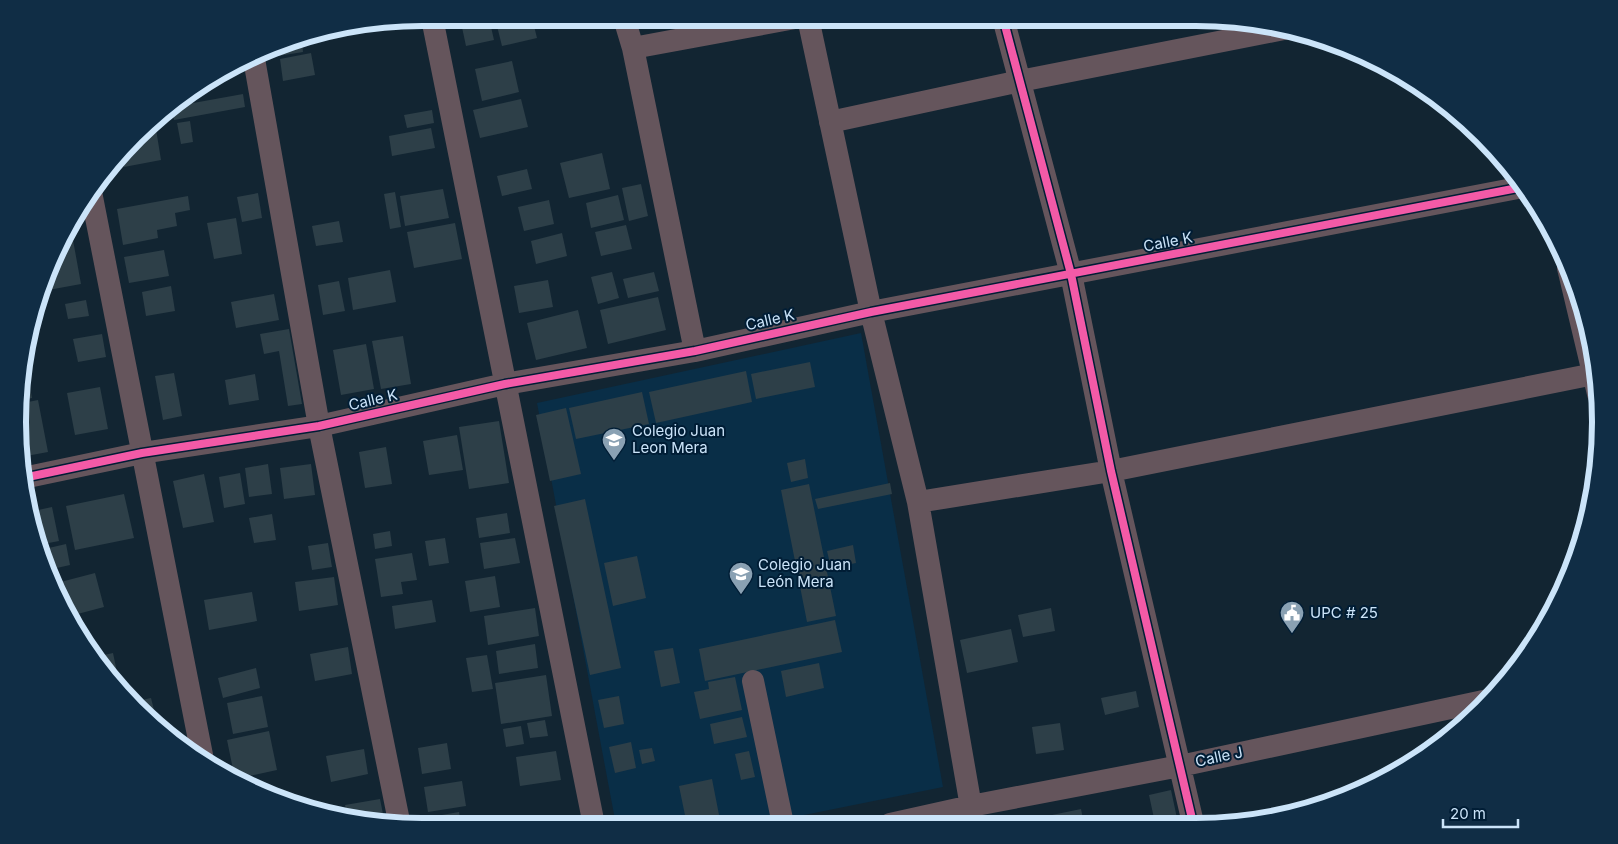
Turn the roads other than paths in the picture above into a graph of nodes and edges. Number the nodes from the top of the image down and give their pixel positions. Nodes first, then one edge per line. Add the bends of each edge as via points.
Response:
1 (434, 26) edge
2 (626, 26) edge
3 (752, 26) edge
4 (810, 26) edge
5 (1005, 26) edge
6 (1265, 33) edge
7 (633, 48) junction
8 (255, 63) edge
9 (1020, 81) junction
10 (830, 122) junction
11 (1515, 188) edge
12 (93, 202) edge
13 (1070, 274) junction
14 (871, 312) junction
15 (695, 351) junction
16 (505, 384) junction
17 (1590, 385) edge
18 (319, 426) junction
19 (142, 454) junction
20 (1111, 471) junction
21 (30, 477) edge
22 (918, 502) junction
23 (753, 681) dead end
24 (1475, 703) edge
25 (201, 750) edge
26 (1180, 766) junction
27 (972, 815) edge
28 (398, 817) edge
29 (593, 818) edge
30 (782, 818) edge
31 (945, 818) edge
32 (1192, 818) edge

1 - 16 street
2 - 7 street
3 - 7 street
4 - 10 street
5 - 9 street
6 - 9 street
7 - 15 street
8 - 18 street
9 - 10 street
9 - 13 street
10 - 14 street
11 - 13 street, Calle K
12 - 19 street
13 - 14 street, Calle K
13 - 20 street
14 - 15 street, Calle K
14 - 22 street
15 - 16 street, Calle K
16 - 18 street, Calle K
16 - 29 street
17 - 20 street
18 - 19 street, Calle K
18 - 28 street
19 - 21 street, Calle K
19 - 25 street
20 - 22 street
20 - 26 street
22 - 27 street
23 - 30 street
24 - 26 street, Calle J
26 - 27 street, Calle J
26 - 32 street
27 - 31 street, Calle J

